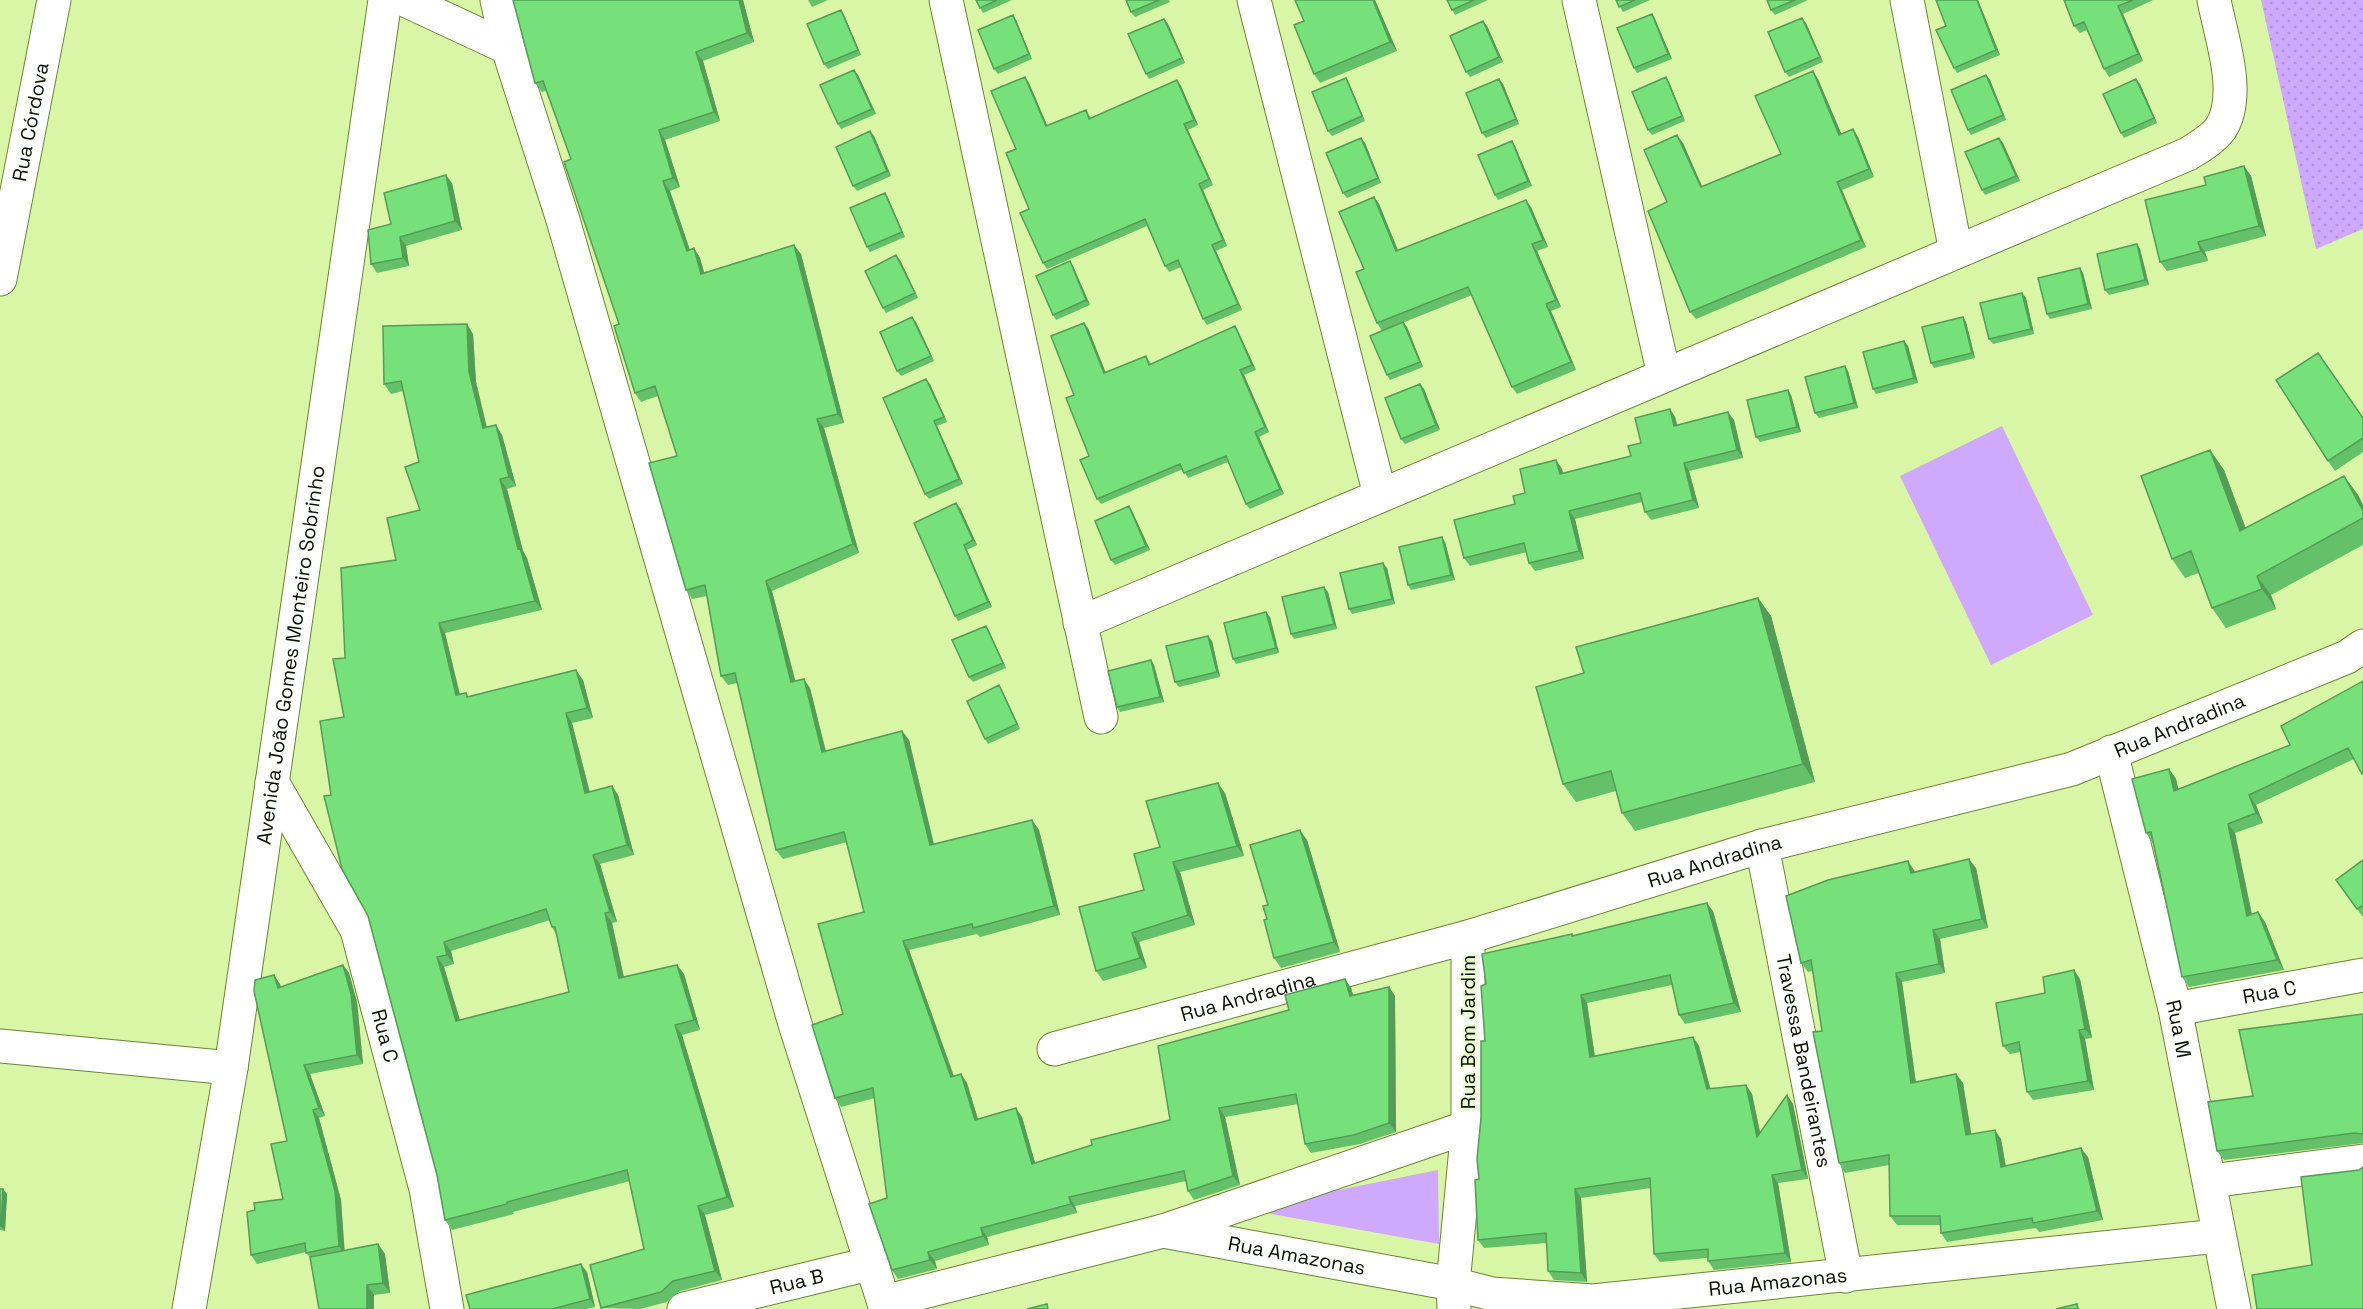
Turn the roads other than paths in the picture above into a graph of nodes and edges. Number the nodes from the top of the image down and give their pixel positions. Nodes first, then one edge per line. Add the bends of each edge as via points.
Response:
1 (54, 0) edge
2 (385, 0) edge
3 (405, 0) edge
4 (497, 0) edge
5 (946, 0) edge
6 (1254, 0) edge
7 (1579, 0) edge
8 (1907, 0) edge
9 (2214, 0) edge
10 (508, 48) junction
11 (1956, 252) junction
12 (0, 279) edge
13 (1664, 375) junction
14 (1380, 495) junction
15 (1080, 622) junction
16 (2363, 646) edge
17 (1101, 717) dead end
18 (2111, 752) junction
19 (272, 782) junction
20 (1762, 846) junction
21 (1468, 937) junction
22 (2363, 975) edge
23 (2175, 1009) junction
24 (0, 1046) edge
25 (1054, 1049) dead end
26 (231, 1068) junction
27 (1468, 1127) junction
28 (2363, 1161) edge
29 (2211, 1181) junction
30 (1164, 1231) junction
31 (2218, 1236) junction
32 (873, 1263) junction
33 (1846, 1276) junction
34 (1453, 1297) edge
35 (885, 1305) edge
36 (189, 1309) edge
37 (447, 1309) edge
38 (684, 1309) edge
39 (2234, 1309) edge

1 - 12 street, Rua Córdova
2 - 19 street, Avenida João Gomes Monteiro Sobrinho
3 - 10 street
4 - 10 street
5 - 15 street
6 - 14 street
7 - 13 street
8 - 11 street
9 - 11 street via 2231,90 2229,110 2220,129 2188,154
10 - 32 street via 563,220 795,1024
11 - 13 street
13 - 14 street
14 - 15 street
15 - 17 street
16 - 18 street, Rua Andradina via 2347,657
18 - 20 street, Rua Andradina via 2072,769
18 - 23 street, Rua M
19 - 26 street, Avenida João Gomes Monteiro Sobrinho
19 - 37 street, Rua C via 357,930 426,1189
20 - 21 street, Rua Andradina
20 - 33 street, Travessa Bandeirantes
21 - 25 street, Rua Andradina
21 - 27 street, Rua Bom Jardim
22 - 23 street, Rua C
23 - 29 street, Rua M
24 - 26 street
26 - 36 street, Avenida João Gomes Monteiro Sobrinho
27 - 30 street, Rua Amazonas
27 - 34 street, Rua Bom Jardim
28 - 29 street
29 - 31 street, Rua M
30 - 34 street, Rua Amazonas
30 - 35 street, Rua Amazonas
31 - 33 street, Rua Amazonas
31 - 39 street, Rua M
32 - 35 street
32 - 38 street, Rua B
33 - 34 street, Rua Amazonas via 1593,1301 1492,1294

